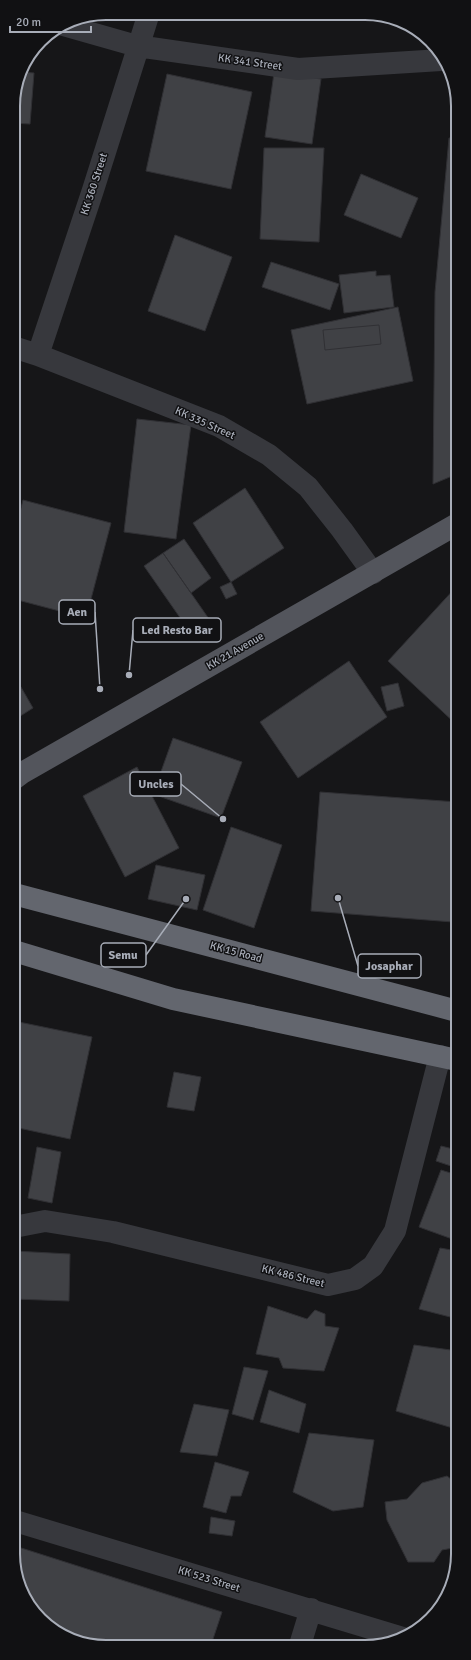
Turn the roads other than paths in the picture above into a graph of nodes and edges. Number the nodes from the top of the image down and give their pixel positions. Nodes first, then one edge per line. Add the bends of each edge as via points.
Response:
1 (146, 20) edge
2 (70, 28) edge
3 (137, 46) junction
4 (437, 60) edge
5 (20, 350) edge
6 (38, 355) junction
7 (451, 528) edge
8 (373, 573) junction
9 (20, 774) edge
10 (20, 896) edge
11 (20, 953) edge
12 (451, 1006) edge
13 (449, 1058) edge
14 (20, 1226) edge
15 (20, 1522) edge
16 (311, 1609) junction
17 (393, 1635) edge
18 (302, 1640) edge

1 - 3 street, KK 360 Street
2 - 3 street, KK 341 Street
3 - 4 street, KK 341 Street via 298,69
3 - 6 street, KK 360 Street via 93,190
5 - 6 street, KK 335 Street
6 - 8 street, KK 335 Street via 219,426 270,455 308,487
7 - 8 main road, KK 21 Avenue
8 - 9 main road, KK 21 Avenue
10 - 12 highway, KK 15 Road
11 - 13 highway via 173,1000
13 - 14 street, KK 486 Street via 395,1231 373,1266 355,1279 328,1286 113,1232 45,1222
15 - 16 street, KK 523 Street
16 - 17 street, KK 523 Street
16 - 18 street

